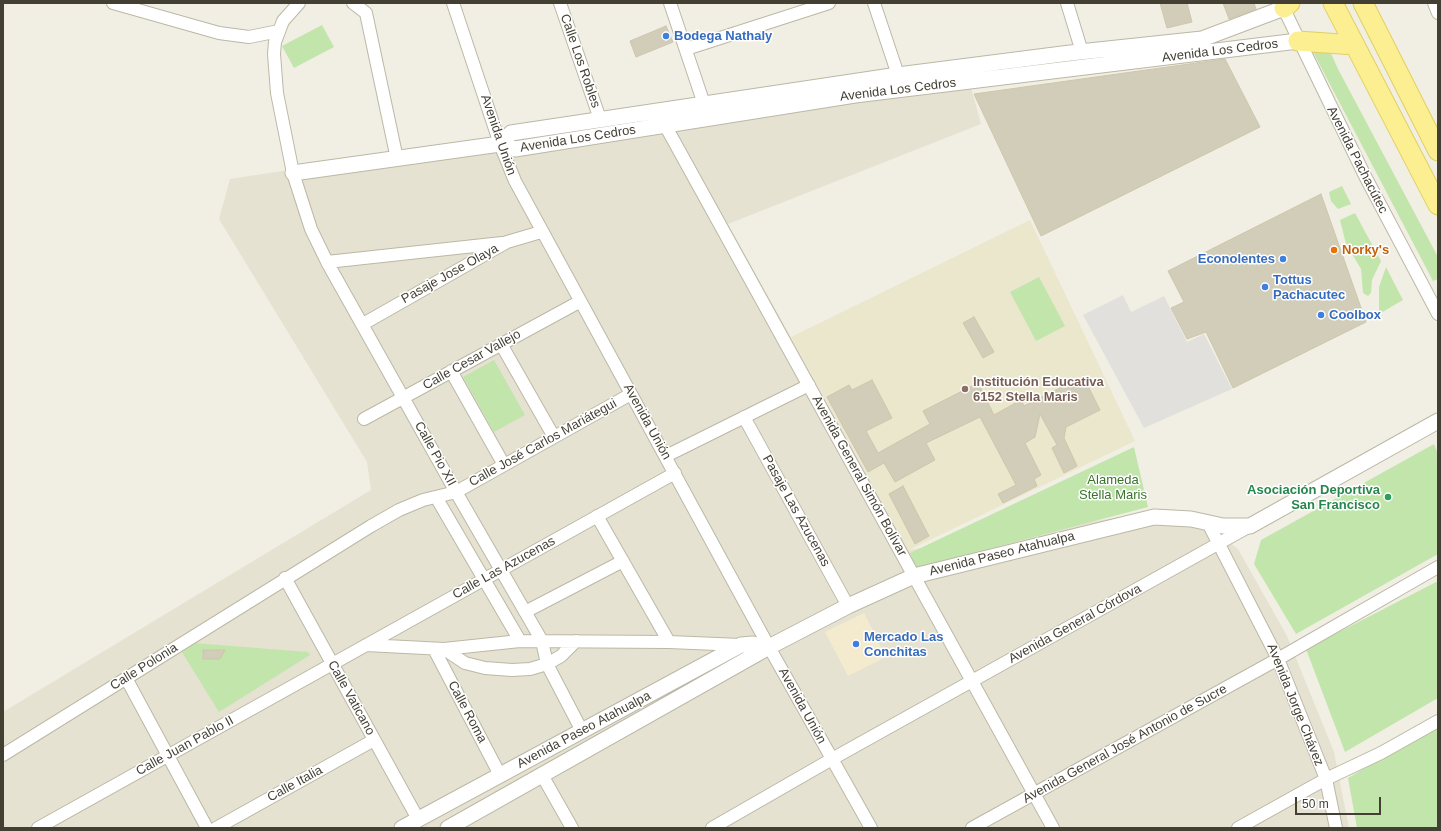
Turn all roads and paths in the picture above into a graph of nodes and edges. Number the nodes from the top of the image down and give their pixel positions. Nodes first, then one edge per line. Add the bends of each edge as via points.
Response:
1 (113, 3) edge
2 (299, 3) edge
3 (353, 3) edge
4 (453, 3) edge
5 (560, 3) edge
6 (670, 3) edge
7 (829, 3) edge
8 (874, 3) edge
9 (1067, 3) edge
10 (1333, 3) edge
11 (1363, 3) edge
12 (1434, 3) edge
13 (1285, 5) edge
14 (1438, 13) edge
15 (1256, 20) junction
16 (279, 31) junction
17 (1298, 41) junction
18 (1266, 45) junction
19 (1355, 45) junction
20 (686, 49) junction
21 (1082, 52) junction
22 (898, 75) junction
23 (704, 104) junction
24 (600, 120) junction
25 (665, 125) junction
26 (500, 144) junction
27 (1438, 151) edge
28 (397, 159) junction
29 (293, 173) junction
30 (1438, 205) edge
31 (541, 232) junction
32 (507, 242) junction
33 (327, 262) junction
34 (579, 302) junction
35 (1438, 314) edge
36 (363, 324) junction
37 (501, 344) junction
38 (451, 371) junction
39 (809, 385) junction
40 (631, 394) junction
41 (404, 397) junction
42 (744, 417) junction
43 (364, 419) dead end
44 (1438, 421) edge
45 (554, 437) junction
46 (666, 456) junction
47 (504, 465) junction
48 (675, 473) junction
49 (456, 492) junction
50 (436, 497) junction
51 (597, 516) junction
52 (1208, 523) junction
53 (1250, 526) junction
54 (1218, 544) junction
55 (623, 561) junction
56 (1438, 567) edge
57 (501, 570) junction
58 (914, 576) junction
59 (285, 578) junction
60 (484, 580) junction
61 (848, 606) junction
62 (525, 612) junction
63 (520, 641) junction
64 (542, 641) junction
65 (576, 641) junction
66 (669, 642) junction
67 (741, 645) junction
68 (366, 646) junction
69 (769, 647) junction
70 (439, 649) junction
71 (1278, 659) junction
72 (332, 664) junction
73 (547, 664) junction
74 (126, 678) junction
75 (972, 682) junction
76 (1438, 721) edge
77 (582, 731) junction
78 (374, 740) junction
79 (3, 755) edge
80 (168, 756) junction
81 (832, 759) junction
82 (500, 775) junction
83 (542, 775) junction
84 (1326, 779) junction
85 (1034, 794) junction
86 (418, 819) junction
87 (38, 828) edge
88 (207, 828) edge
89 (216, 828) edge
90 (402, 828) edge
91 (448, 828) edge
92 (572, 828) edge
93 (712, 828) edge
94 (871, 828) edge
95 (972, 828) edge
96 (1053, 828) edge
97 (1238, 828) edge
98 (1336, 828) edge

1 - 16 street via 219,33 249,37
2 - 16 street, Calle Pio XII via 288,13
3 - 28 street via 366,12
4 - 26 street, Avenida Unión
5 - 24 street, Calle Los Robles
6 - 20 street
7 - 20 street
8 - 22 street
9 - 21 street
10 - 19 main road
11 - 27 main road
12 - 14 street
13 - 15 street, Avenida Los Cedros
13 - 17 street, Avenida Pachacútec
15 - 18 street
15 - 21 street, Avenida Los Cedros via 1202,39
16 - 29 street, Calle Pio XII via 274,54 277,93
17 - 18 street, Avenida Los Cedros
17 - 19 main road
17 - 35 street, Avenida Pachacútec
18 - 25 street, Avenida Los Cedros via 855,94
19 - 30 main road
20 - 23 street
21 - 22 street, Avenida Los Cedros
22 - 23 street, Avenida Los Cedros
23 - 24 street, Avenida Los Cedros
24 - 26 street, Avenida Los Cedros via 512,133
25 - 26 street, Avenida Los Cedros via 516,149
25 - 39 street, Avenida General Simón Bolívar
26 - 28 street, Avenida Los Cedros
26 - 31 street, Avenida Unión via 514,181
28 - 29 street, Avenida Los Cedros
29 - 33 street, Calle Pio XII via 308,222
31 - 32 street, Pasaje Jose Olaya
31 - 34 street, Avenida Unión
32 - 33 street
32 - 36 street, Pasaje Jose Olaya
33 - 36 street, Calle Pio XII
34 - 37 street, Calle Cesar Vallejo
34 - 40 street, Avenida Unión
36 - 41 street, Calle Pio XII
37 - 38 street, Calle Cesar Vallejo
37 - 45 street
38 - 41 street, Calle Cesar Vallejo
38 - 47 street
39 - 42 street
39 - 58 street, Avenida General Simón Bolívar
40 - 45 street, Calle José Carlos Mariátegui
40 - 46 street, Avenida Unión
41 - 43 street, Calle Cesar Vallejo
41 - 49 street, Calle Pio XII
42 - 46 street
42 - 61 street, Pasaje Las Azucenas
44 - 53 street, Avenida General Córdova
45 - 47 street, Calle José Carlos Mariátegui
46 - 48 street, Avenida Unión
47 - 49 street, Calle José Carlos Mariátegui
48 - 51 street, Calle Las Azucenas
48 - 69 street, Avenida Unión
49 - 50 street, Calle José Carlos Mariátegui
49 - 57 street, Calle Pio XII
50 - 59 street, Calle José Carlos Mariátegui via 399,510
50 - 60 street, Calle Pio XII
51 - 55 street
51 - 57 street, Calle Las Azucenas
52 - 53 street, Avenida Paseo Atahualpa via 1232,527
52 - 54 street, Avenida Jorge Chávez
52 - 58 street, Avenida Paseo Atahualpa via 1191,519 1154,517
53 - 54 street, Avenida General Córdova
54 - 71 street, Avenida Jorge Chávez
54 - 75 street, Avenida General Córdova
55 - 62 street
55 - 66 street
56 - 71 street, Avenida General José Antonio de Sucre
57 - 60 street, Calle Las Azucenas
57 - 62 street, Calle Pio XII
58 - 61 street, Avenida Paseo Atahualpa
58 - 75 street, Avenida General Simón Bolívar
59 - 72 street, Calle Vaticano
59 - 74 street, Calle Polonia
60 - 63 street, Calle Pio XII
60 - 68 street, Calle Las Azucenas
61 - 69 street, Avenida Paseo Atahualpa
62 - 64 street, Calle Pio XII
63 - 64 street
63 - 70 street
64 - 65 street
64 - 73 street, Calle Pio XII
65 - 66 street
65 - 73 street via 561,656
66 - 67 street
67 - 69 street, Avenida Paseo Atahualpa
67 - 77 street, Avenida Paseo Atahualpa
68 - 70 street
68 - 72 street, Calle Las Azucenas
69 - 81 street, Avenida Unión
69 - 83 street, Avenida Paseo Atahualpa
70 - 73 street via 465,663 484,668 530,669
70 - 82 street, Calle Roma
71 - 84 street, Avenida Jorge Chávez
71 - 85 street, Avenida General José Antonio de Sucre
72 - 78 street, Calle Vaticano
72 - 80 street, Calle Juan Pablo II
73 - 77 street, Calle Pio XII
74 - 79 street, Calle Polonia
74 - 80 street
75 - 81 street, Avenida General Córdova
75 - 85 street, Avenida General Simón Bolívar
76 - 84 street via 1381,753
77 - 82 street, Avenida Paseo Atahualpa
78 - 86 street, Calle Vaticano
78 - 89 street, Calle Italia
80 - 87 street, Calle Juan Pablo II
80 - 88 street
81 - 93 street, Avenida General Córdova
81 - 94 street, Avenida Unión
82 - 86 street, Avenida Paseo Atahualpa
83 - 91 street, Avenida Paseo Atahualpa
83 - 92 street
84 - 97 street
84 - 98 street, Avenida Jorge Chávez
85 - 95 street, Avenida General José Antonio de Sucre
85 - 96 street, Avenida General Simón Bolívar
86 - 90 street, Avenida Paseo Atahualpa

